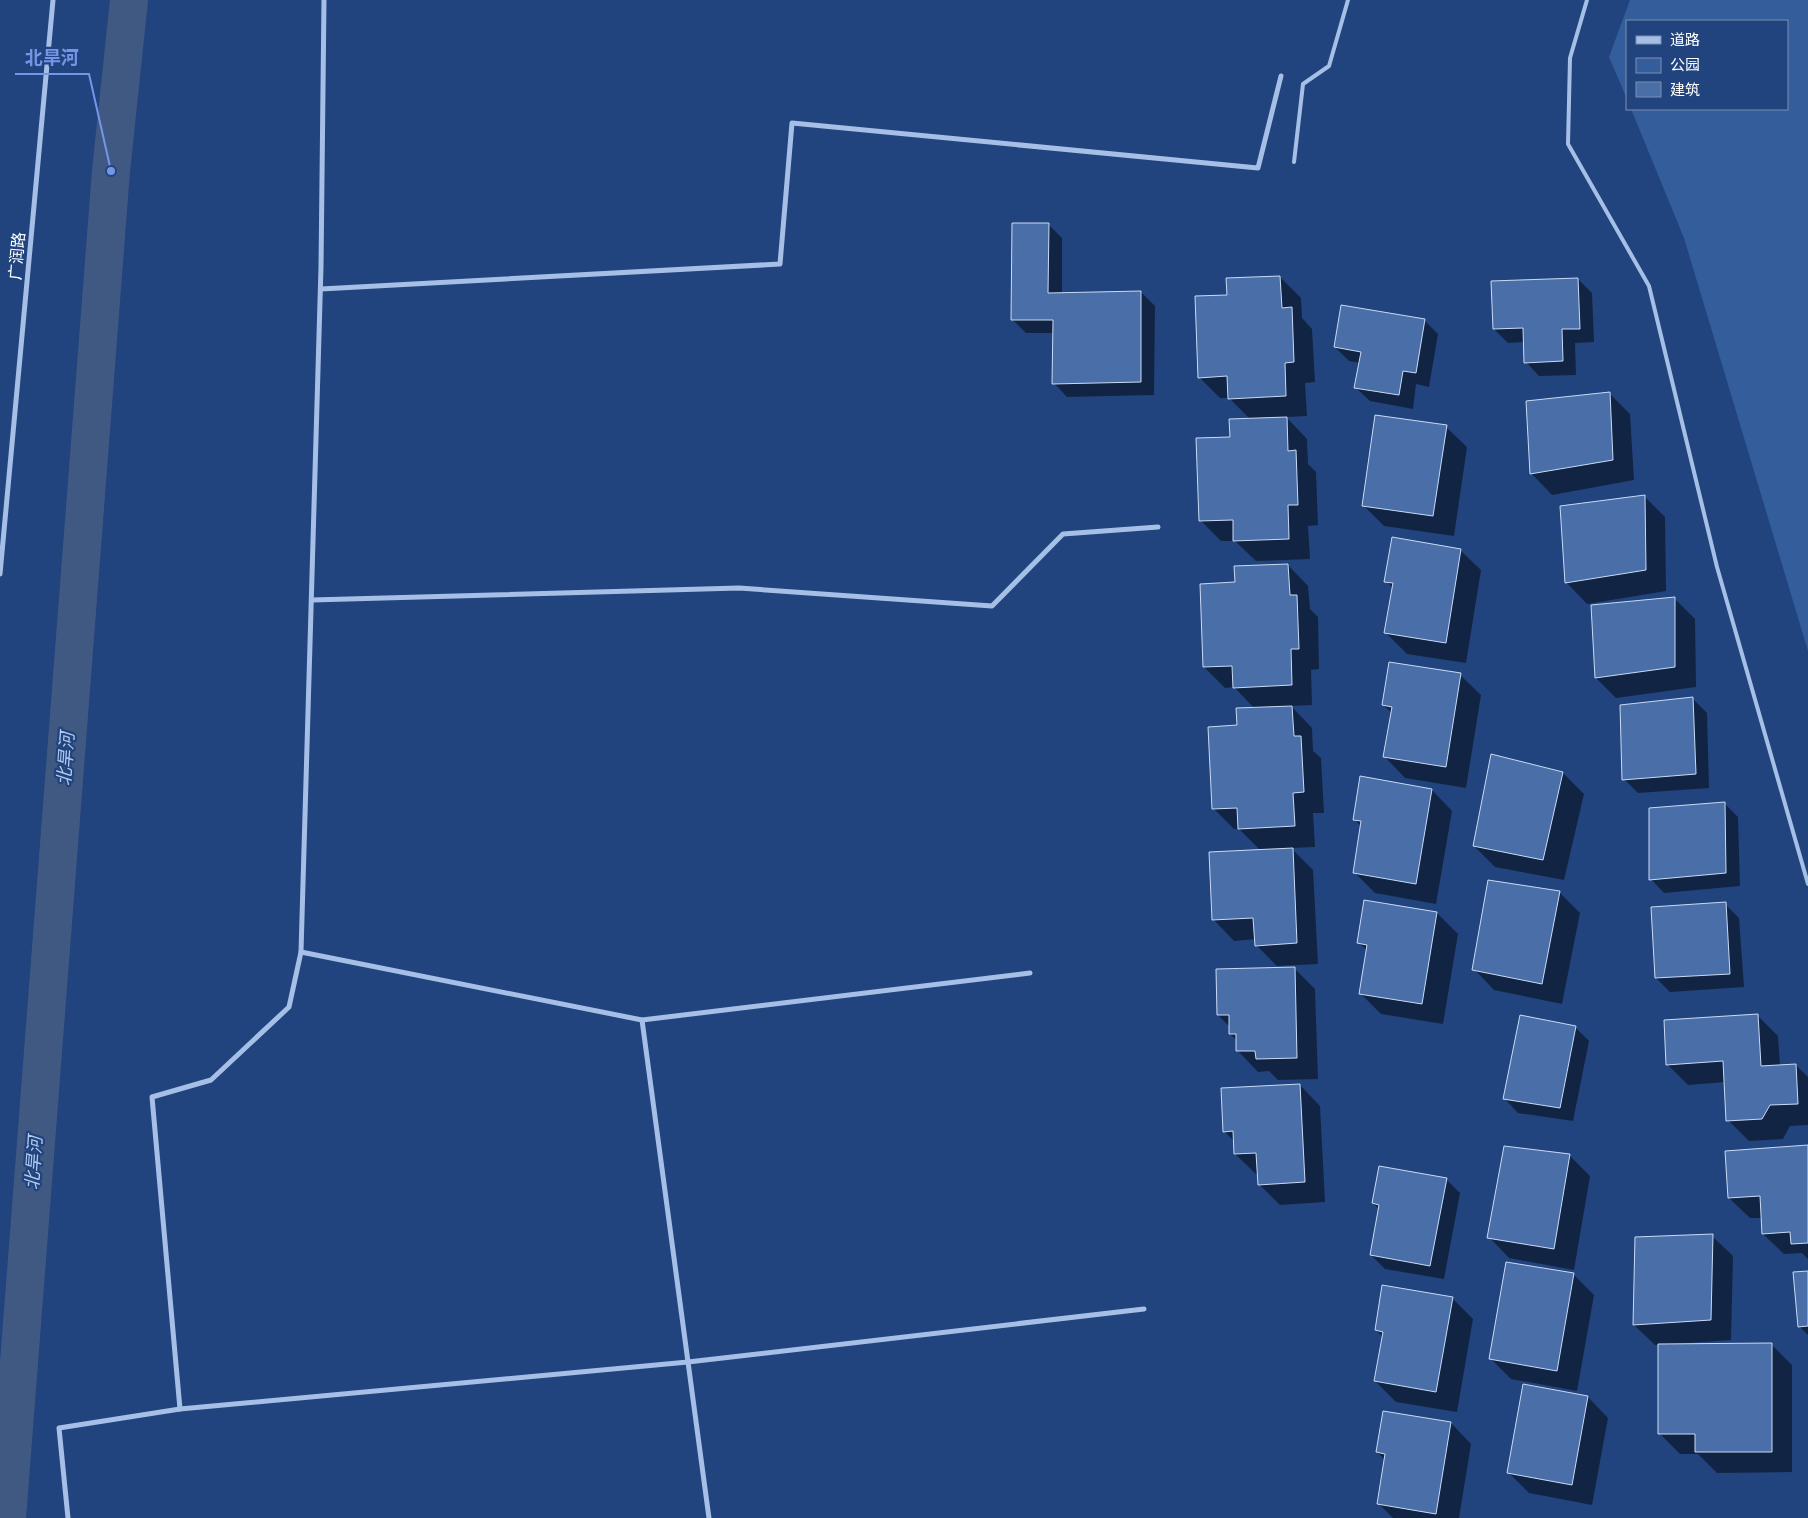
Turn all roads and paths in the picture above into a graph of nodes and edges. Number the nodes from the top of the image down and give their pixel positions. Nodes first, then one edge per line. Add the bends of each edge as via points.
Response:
1 (53, 0) edge
2 (324, 0) edge
3 (1348, 0) edge
4 (1587, 0) edge
5 (1281, 76) dead end
6 (1294, 162) dead end
7 (321, 289) junction
8 (1158, 527) dead end
9 (0, 574) edge
10 (312, 600) junction
11 (1808, 884) edge
12 (301, 952) junction
13 (1030, 973) dead end
14 (642, 1020) junction
15 (1144, 1309) dead end
16 (688, 1362) junction
17 (180, 1409) junction
18 (68, 1518) edge
19 (710, 1518) edge

1 - 9 street, 广润路
2 - 7 street
3 - 6 lane via 1330,66 1303,84
4 - 11 lane via 1570,58 1568,144 1649,286 1717,567
5 - 7 street via 1258,168 792,122 780,264
7 - 10 street
8 - 10 street via 1063,534 992,606 738,588
10 - 12 street
12 - 14 street
12 - 17 street via 289,1007 211,1080 152,1097
13 - 14 street
14 - 16 street
15 - 16 street
16 - 17 street
16 - 19 street
17 - 18 street via 59,1428

